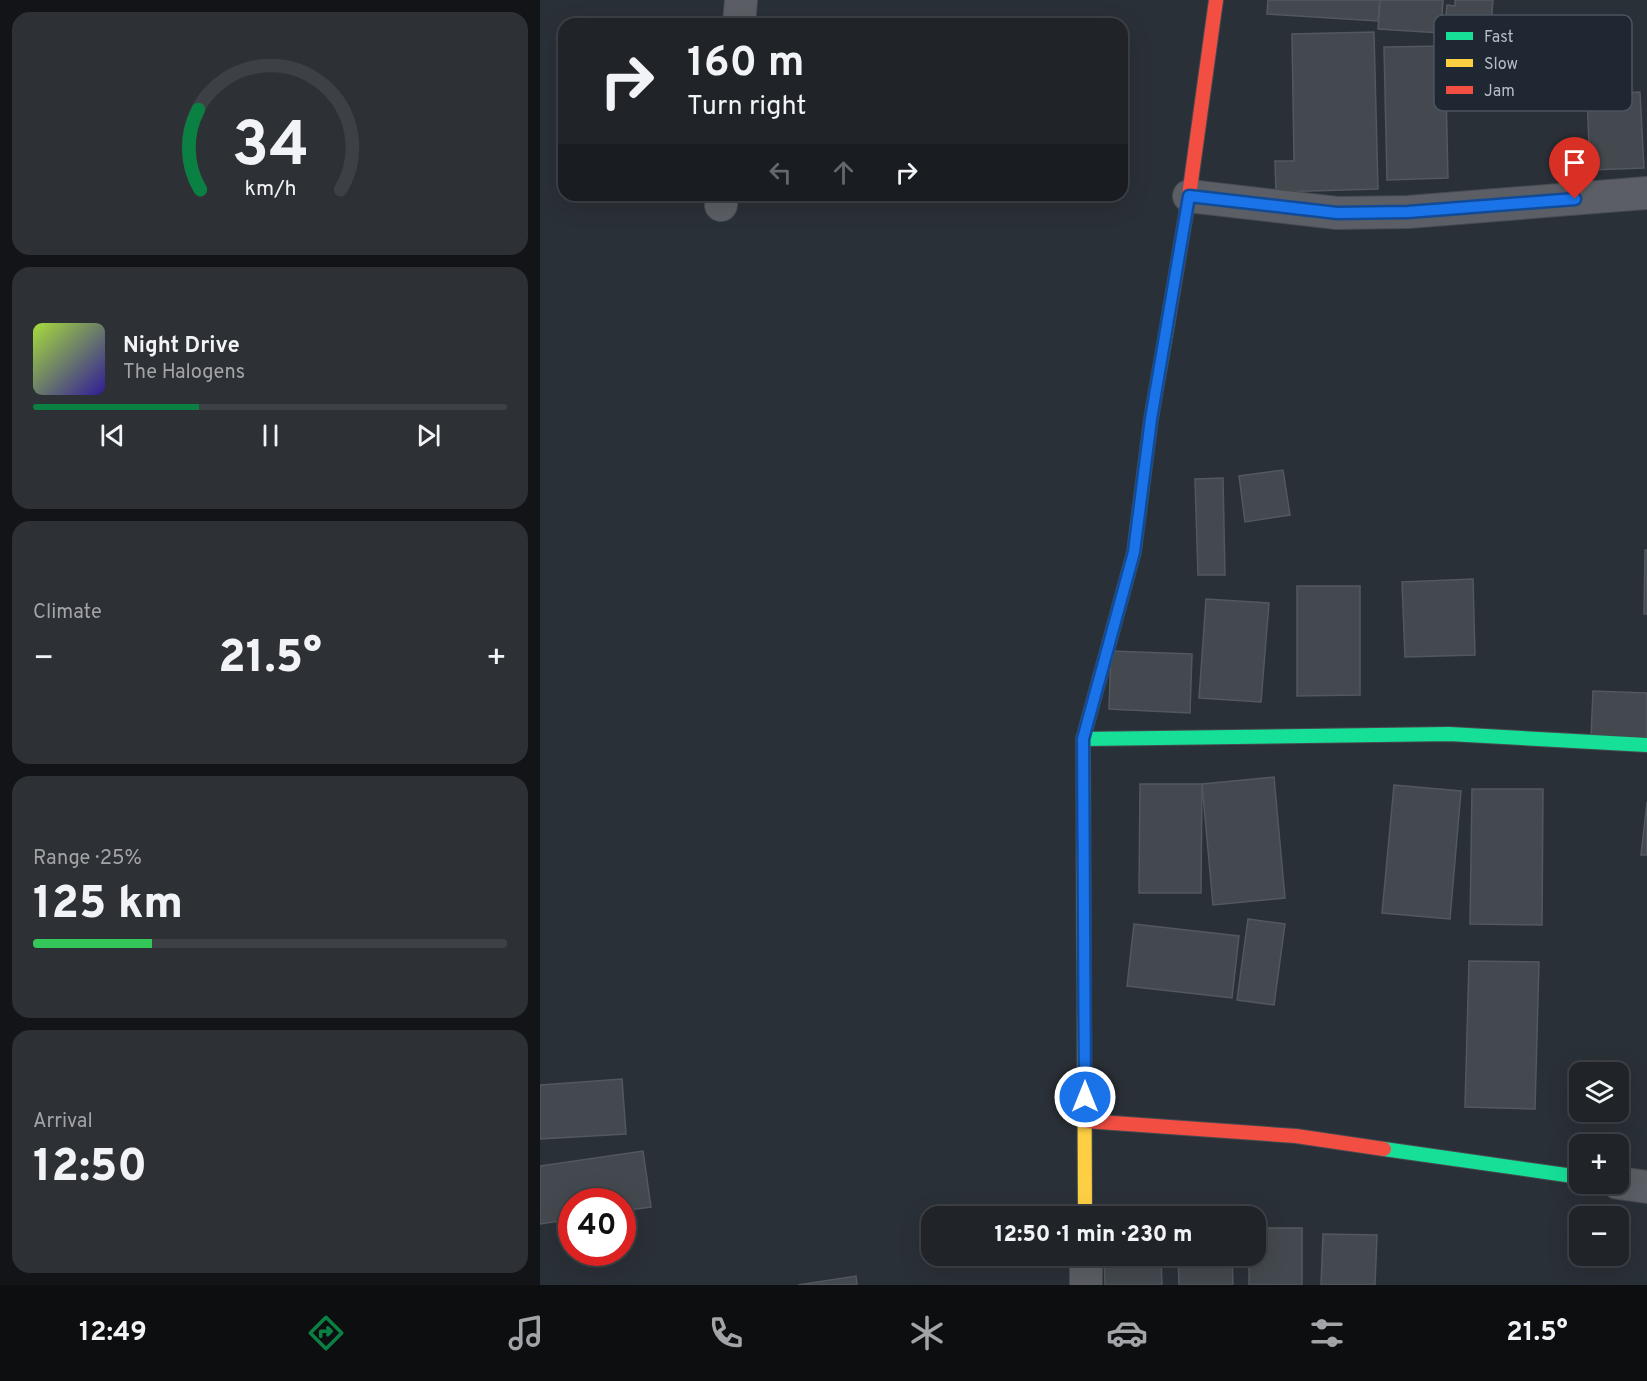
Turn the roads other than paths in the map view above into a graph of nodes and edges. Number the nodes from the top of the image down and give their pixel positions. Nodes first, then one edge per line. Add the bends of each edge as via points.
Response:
1 (741, 0) edge
2 (1216, 0) edge
3 (740, 18) edge
4 (1647, 193) edge
5 (1189, 196) junction
6 (1083, 739) junction
7 (1647, 745) edge
8 (1085, 1121) junction
9 (1569, 1175) edge
10 (1629, 1185) edge
11 (1647, 1187) edge
12 (1085, 1206) edge
13 (1086, 1266) edge
14 (1086, 1285) edge

1 - 3 street
2 - 5 street
4 - 5 street via 1408,212 1337,213
5 - 6 street via 1151,419 1134,552
6 - 7 street via 1449,734
6 - 8 street
8 - 9 street via 1296,1136
8 - 12 street
10 - 11 street
13 - 14 street

